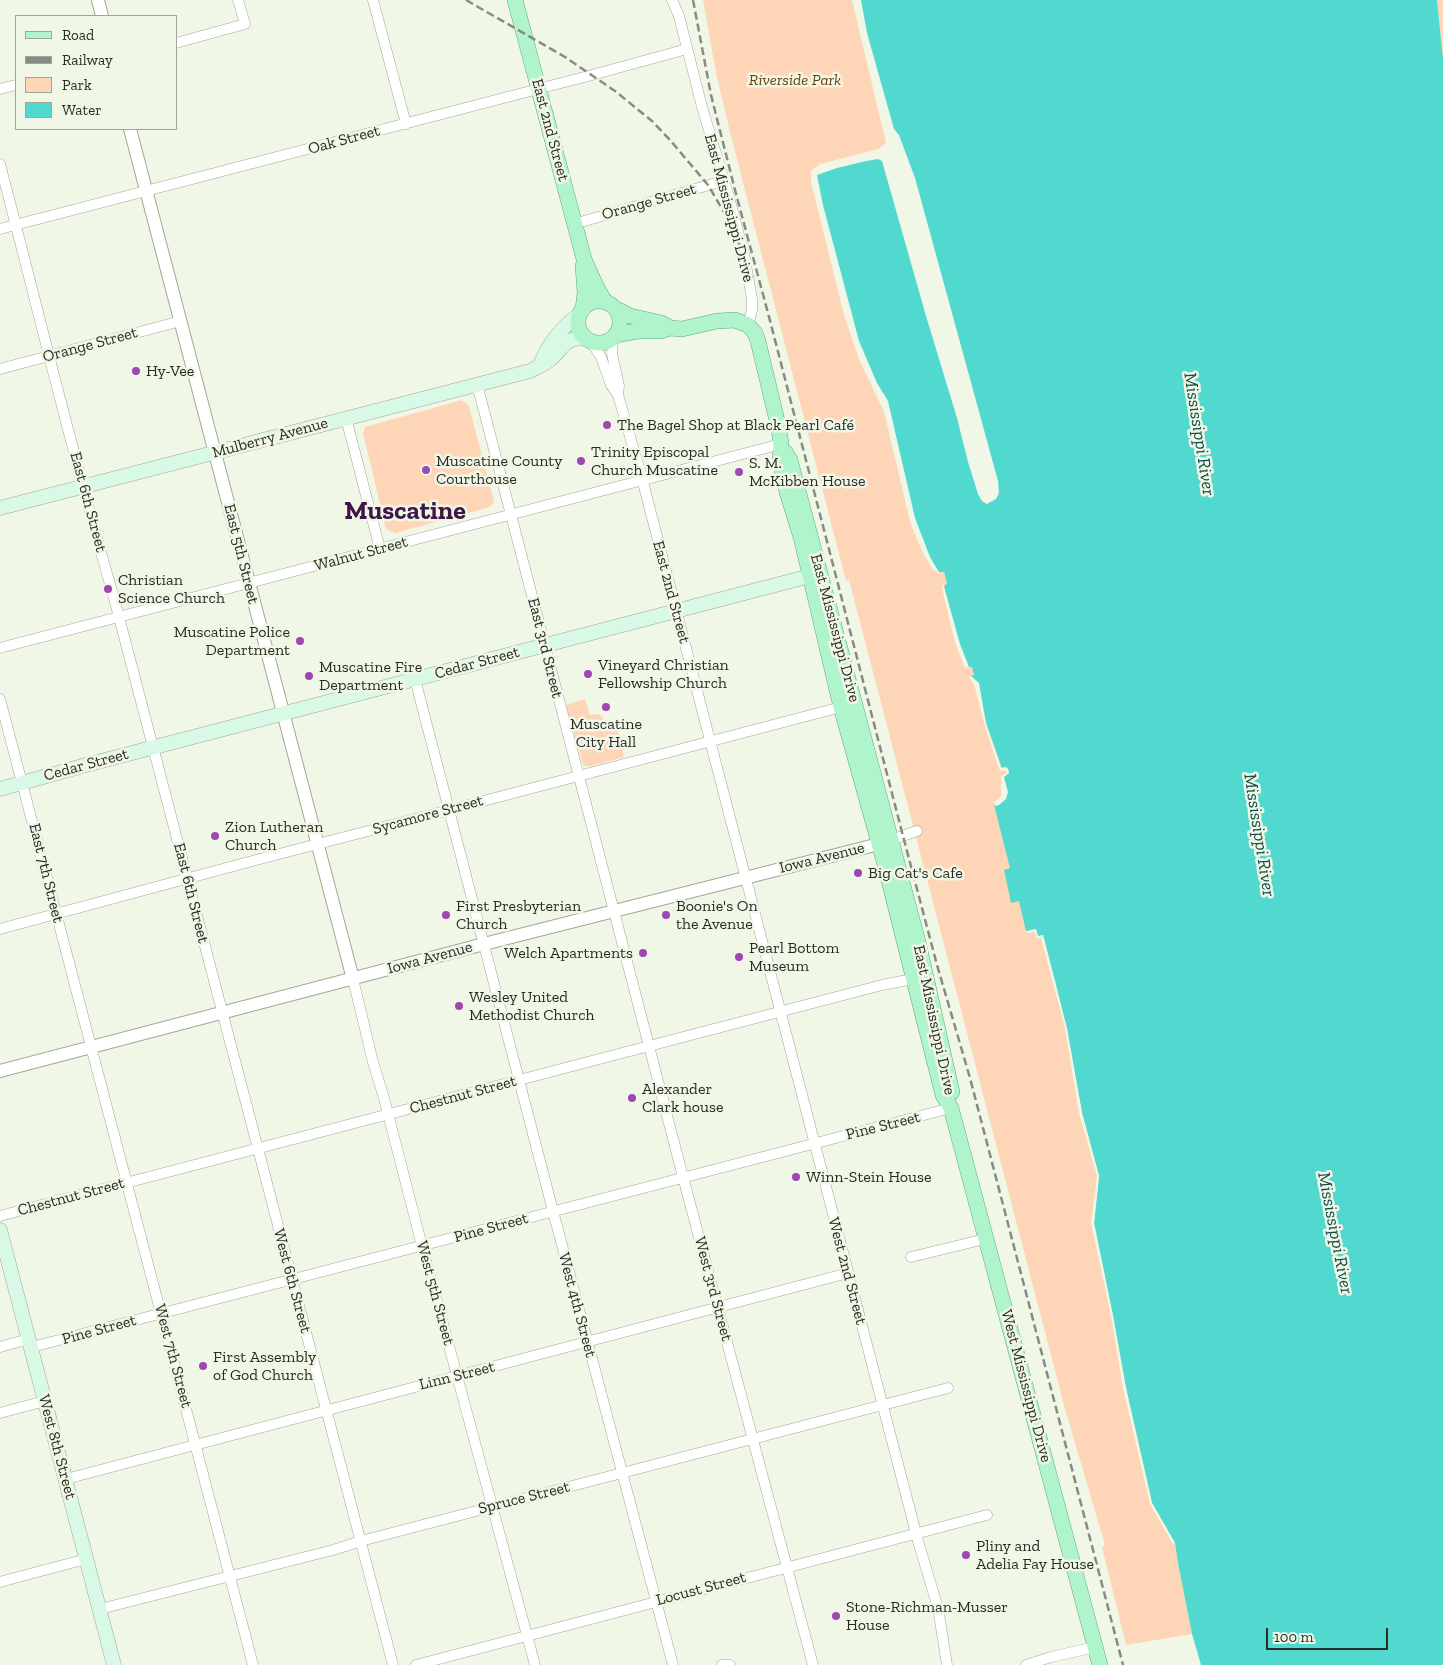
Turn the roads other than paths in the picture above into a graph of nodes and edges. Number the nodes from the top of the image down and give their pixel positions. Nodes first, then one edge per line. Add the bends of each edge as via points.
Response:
1 (98, 0) edge
2 (238, 0) edge
3 (373, 0) edge
4 (516, 0) edge
5 (672, 0) edge
6 (102, 15) edge
7 (178, 42) edge
8 (687, 48) junction
9 (15, 85) edge
10 (539, 88) junction
11 (0, 89) edge
12 (406, 124) junction
13 (130, 130) edge
14 (0, 164) edge
15 (724, 181) junction
16 (147, 190) junction
17 (574, 224) junction
18 (16, 225) junction
19 (0, 229) edge
20 (584, 259) junction
21 (610, 305) junction
22 (582, 311) junction
23 (181, 321) junction
24 (748, 325) junction
25 (670, 328) junction
26 (614, 336) junction
27 (588, 339) junction
28 (50, 356) junction
29 (540, 366) junction
30 (0, 369) edge
31 (477, 384) junction
32 (618, 395) junction
33 (346, 418) junction
34 (781, 444) junction
35 (215, 452) junction
36 (642, 480) junction
37 (83, 486) junction
38 (0, 508) edge
39 (511, 514) junction
40 (380, 549) junction
41 (810, 576) junction
42 (249, 583) junction
43 (676, 611) junction
44 (118, 617) junction
45 (545, 645) junction
46 (0, 648) edge
47 (415, 679) junction
48 (0, 699) edge
49 (848, 705) junction
50 (283, 713) junction
51 (709, 742) junction
52 (153, 748) junction
53 (578, 776) junction
54 (23, 782) junction
55 (0, 789) edge
56 (449, 810) junction
57 (917, 832) dead end
58 (885, 842) junction
59 (317, 844) junction
60 (744, 877) junction
61 (187, 879) junction
62 (614, 912) junction
63 (56, 913) junction
64 (0, 928) edge
65 (484, 944) junction
66 (919, 977) junction
67 (353, 979) junction
68 (779, 1012) junction
69 (222, 1013) junction
70 (649, 1046) junction
71 (92, 1047) junction
72 (0, 1071) edge
73 (518, 1080) junction
74 (951, 1108) junction
75 (388, 1114) junction
76 (814, 1144) junction
77 (257, 1149) junction
78 (683, 1177) junction
79 (128, 1182) junction
80 (553, 1211) junction
81 (0, 1216) edge
82 (0, 1230) edge
83 (985, 1239) junction
84 (422, 1246) junction
85 (911, 1258) dead end
86 (848, 1273) junction
87 (292, 1280) junction
88 (718, 1307) junction
89 (162, 1314) junction
90 (587, 1342) junction
91 (30, 1343) junction
92 (0, 1347) edge
93 (457, 1376) junction
94 (948, 1388) dead end
95 (45, 1401) junction
96 (883, 1404) junction
97 (326, 1410) junction
98 (0, 1413) edge
99 (753, 1438) junction
100 (196, 1444) junction
101 (622, 1472) junction
102 (66, 1479) junction
103 (492, 1506) junction
104 (988, 1515) dead end
105 (916, 1533) junction
106 (361, 1541) junction
107 (86, 1559) junction
108 (787, 1567) junction
109 (230, 1576) junction
110 (0, 1582) edge
111 (656, 1601) junction
112 (100, 1610) junction
113 (527, 1636) junction
114 (1095, 1648) junction
115 (114, 1665) edge
116 (253, 1665) edge
117 (393, 1665) edge
118 (416, 1665) edge
119 (535, 1665) edge
120 (673, 1665) edge
121 (722, 1665) edge
122 (730, 1665) edge
123 (813, 1665) edge
124 (947, 1665) edge
125 (1026, 1665) edge
126 (1100, 1665) edge

1 - 6 street
2 - 7 street via 245,24
3 - 12 street
4 - 10 main road, East 2nd Street
5 - 8 street, East Mississippi Drive
8 - 10 street, Oak Street via 656,59
8 - 15 street, East Mississippi Drive
9 - 11 street
10 - 12 street, Oak Street
10 - 17 main road, East 2nd Street
12 - 16 street, Oak Street
13 - 16 street, East 5th Street
14 - 18 street, East 6th Street
15 - 17 street, Orange Street
15 - 24 street, East Mississippi Drive via 752,299
16 - 18 street, Oak Street
16 - 23 street, East 5th Street
17 - 20 main road, East 2nd Street
18 - 19 street, Oak Street
18 - 28 street, East 6th Street
20 - 21 main road, East 2nd Street via 596,286
20 - 22 main road, East 2nd Street
21 - 22 main road via 592,302
21 - 25 main road via 630,316
21 - 26 main road via 620,320
22 - 27 main road via 579,324
22 - 29 main road via 560,330
23 - 28 street, Orange Street
23 - 35 street, East 5th Street
24 - 25 main road via 726,320 682,330
24 - 34 main road, East Mississippi Drive via 755,333 761,351
25 - 26 main road
26 - 27 main road via 602,342
26 - 32 street, East 2nd Street via 612,354
27 - 29 main road, Mulberry Avenue via 570,339
27 - 32 street, East 2nd Street via 601,357
28 - 30 street, Orange Street
28 - 37 street, East 6th Street
29 - 31 main road, Mulberry Avenue
31 - 33 main road, Mulberry Avenue
31 - 39 street, East 3rd Street
32 - 36 street, East 2nd Street
33 - 35 main road, Mulberry Avenue
33 - 40 street
34 - 36 street, Walnut Street
34 - 41 main road, East Mississippi Drive via 780,462
34 - 49 main road, East Mississippi Drive via 790,460
35 - 37 main road, Mulberry Avenue
35 - 42 street, East 5th Street
36 - 39 street, Walnut Street
36 - 43 street, East 2nd Street
37 - 38 main road, Mulberry Avenue
37 - 44 street, East 6th Street
39 - 40 street, Walnut Street
39 - 45 street, East 3rd Street
40 - 42 street, Walnut Street
41 - 43 main road, Cedar Street
41 - 49 main road, East Mississippi Drive
42 - 44 street, Walnut Street
42 - 50 street, East 5th Street
43 - 45 main road, Cedar Street
43 - 51 street, East 2nd Street
44 - 46 street, Walnut Street
44 - 52 street, East 6th Street
45 - 47 main road, Cedar Street
45 - 53 street, East 3rd Street
47 - 50 main road, Cedar Street
47 - 56 street, West 4th Street
48 - 54 street, East 7th Street
49 - 51 street, Sycamore Street
49 - 58 main road, East Mississippi Drive
50 - 52 main road, Cedar Street
50 - 59 street, East 5th Street
51 - 53 street, Sycamore Street
51 - 60 street, East 2nd Street
52 - 54 main road, Cedar Street
52 - 61 street, East 6th Street
53 - 56 street, Sycamore Street
53 - 62 street, East 3rd Street
54 - 55 main road, Cedar Street
54 - 63 street, East 7th Street
56 - 59 street, Sycamore Street
56 - 65 street, West 4th Street
57 - 58 street, Iowa Avenue
58 - 60 street, Iowa Avenue
58 - 66 main road, East Mississippi Drive
59 - 61 street, Sycamore Street
59 - 67 street, East 5th Street
60 - 62 street, Iowa Avenue
60 - 68 street, West 2nd Street
61 - 63 street, Sycamore Street
61 - 69 street, East 6th Street
62 - 65 street, Iowa Avenue
62 - 70 street, West 3rd Street
63 - 64 street, Sycamore Street
63 - 71 street, East 7th Street
65 - 67 street, Iowa Avenue
65 - 73 street, West 4th Street
66 - 68 street, Chestnut Street
66 - 74 main road, East Mississippi Drive via 943,1095
67 - 69 street, Iowa Avenue
67 - 75 street, West 5th Street
68 - 70 street, Chestnut Street
68 - 76 street, West 2nd Street
69 - 71 street, Iowa Avenue
69 - 77 street, West 6th Street
70 - 73 street, Chestnut Street
70 - 78 street, West 3rd Street
71 - 72 street, Iowa Avenue
71 - 79 street, West 7th Street
73 - 75 street, Chestnut Street
73 - 80 street, West 4th Street
74 - 76 street, Pine Street
74 - 83 main road, West Mississippi Drive
75 - 77 street, Chestnut Street
75 - 84 street, West 5th Street
76 - 78 street, Pine Street
76 - 86 street, West 2nd Street
77 - 79 street, Chestnut Street
77 - 87 street, West 6th Street
78 - 80 street, Pine Street
78 - 88 street, West 3rd Street
79 - 81 street, Chestnut Street
79 - 89 street, West 7th Street
80 - 84 street, Pine Street
80 - 90 street, West 4th Street
82 - 91 main road, West 8th Street
83 - 85 street
83 - 114 main road, West Mississippi Drive
84 - 87 street, Pine Street
84 - 93 street, West 5th Street
86 - 88 street, Linn Street
86 - 96 street, West 2nd Street
87 - 89 street, Pine Street
87 - 97 street, West 6th Street
88 - 90 street, Linn Street
88 - 99 street, West 3rd Street
89 - 91 street, Pine Street
89 - 100 street, West 7th Street
90 - 93 street, Linn Street
90 - 101 street, West 4th Street
91 - 92 street, Pine Street
91 - 95 main road, West 8th Street
93 - 97 street, Linn Street
93 - 103 street, West 5th Street
94 - 96 street, Spruce Street
95 - 98 street
95 - 102 main road, West 8th Street
96 - 99 street, Spruce Street
96 - 105 street, West 2nd Street
97 - 100 street, Linn Street
97 - 106 street, West 6th Street
99 - 101 street, Spruce Street
99 - 108 street, West 3rd Street
100 - 102 street, Linn Street
100 - 109 street, West 7th Street
101 - 103 street, Spruce Street
101 - 111 street, West 4th Street
102 - 107 main road, West 8th Street
103 - 106 street, Spruce Street
103 - 113 street, West 5th Street
104 - 105 street, Locust Street
105 - 108 street, Locust Street
105 - 124 street, West 2nd Street via 938,1608
106 - 109 street, Spruce Street
106 - 117 street, West 6th Street
107 - 110 street
107 - 112 main road, West 8th Street
108 - 111 street, Locust Street
108 - 123 street, West 3rd Street
109 - 112 street, Spruce Street
109 - 116 street, West 7th Street
111 - 113 street, Locust Street
111 - 120 street, West 4th Street
112 - 115 main road, West 8th Street
113 - 118 street, Locust Street
113 - 119 street, West 5th Street
114 - 125 street
114 - 126 main road, West Mississippi Drive
121 - 122 street

